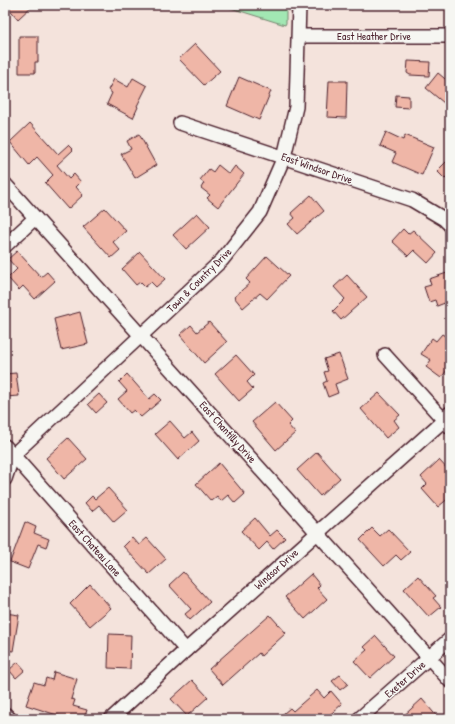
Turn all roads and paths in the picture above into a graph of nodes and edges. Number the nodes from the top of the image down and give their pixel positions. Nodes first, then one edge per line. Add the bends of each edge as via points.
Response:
1 (299, 5) edge
2 (298, 36) junction
3 (450, 36) edge
4 (180, 123) dead end
5 (284, 157) junction
6 (5, 184) edge
7 (35, 218) junction
8 (450, 225) edge
9 (5, 246) edge
10 (142, 337) junction
11 (385, 355) dead end
12 (448, 420) edge
13 (9, 451) edge
14 (5, 479) edge
15 (318, 532) junction
16 (450, 639) edge
17 (186, 650) junction
18 (429, 657) junction
19 (450, 681) edge
20 (5, 714) edge
21 (10, 719) edge
22 (111, 719) edge
23 (359, 719) edge

1 - 2 street, Town & Country Drive
2 - 3 street, East Heather Drive
2 - 5 street, Town & Country Drive via 296,107
4 - 5 street, East Windsor Drive
5 - 8 street, East Windsor Drive via 412,200
5 - 10 street, Town & Country Drive via 260,212 222,260
6 - 7 street, East Chantilly Drive
7 - 9 street
7 - 10 street, East Chantilly Drive
10 - 13 street, Town & Country Drive
10 - 15 street, East Chantilly Drive
11 - 12 street
12 - 15 street, Windsor Drive
13 - 14 street, Town & Country Drive
13 - 17 street, East Chateau Lane
15 - 17 street, Windsor Drive
15 - 18 street, East Chantilly Drive
16 - 18 street, Exeter Drive
17 - 22 street, Windsor Drive
18 - 19 street, East Chantilly Drive
18 - 23 street, Exeter Drive
20 - 21 street

